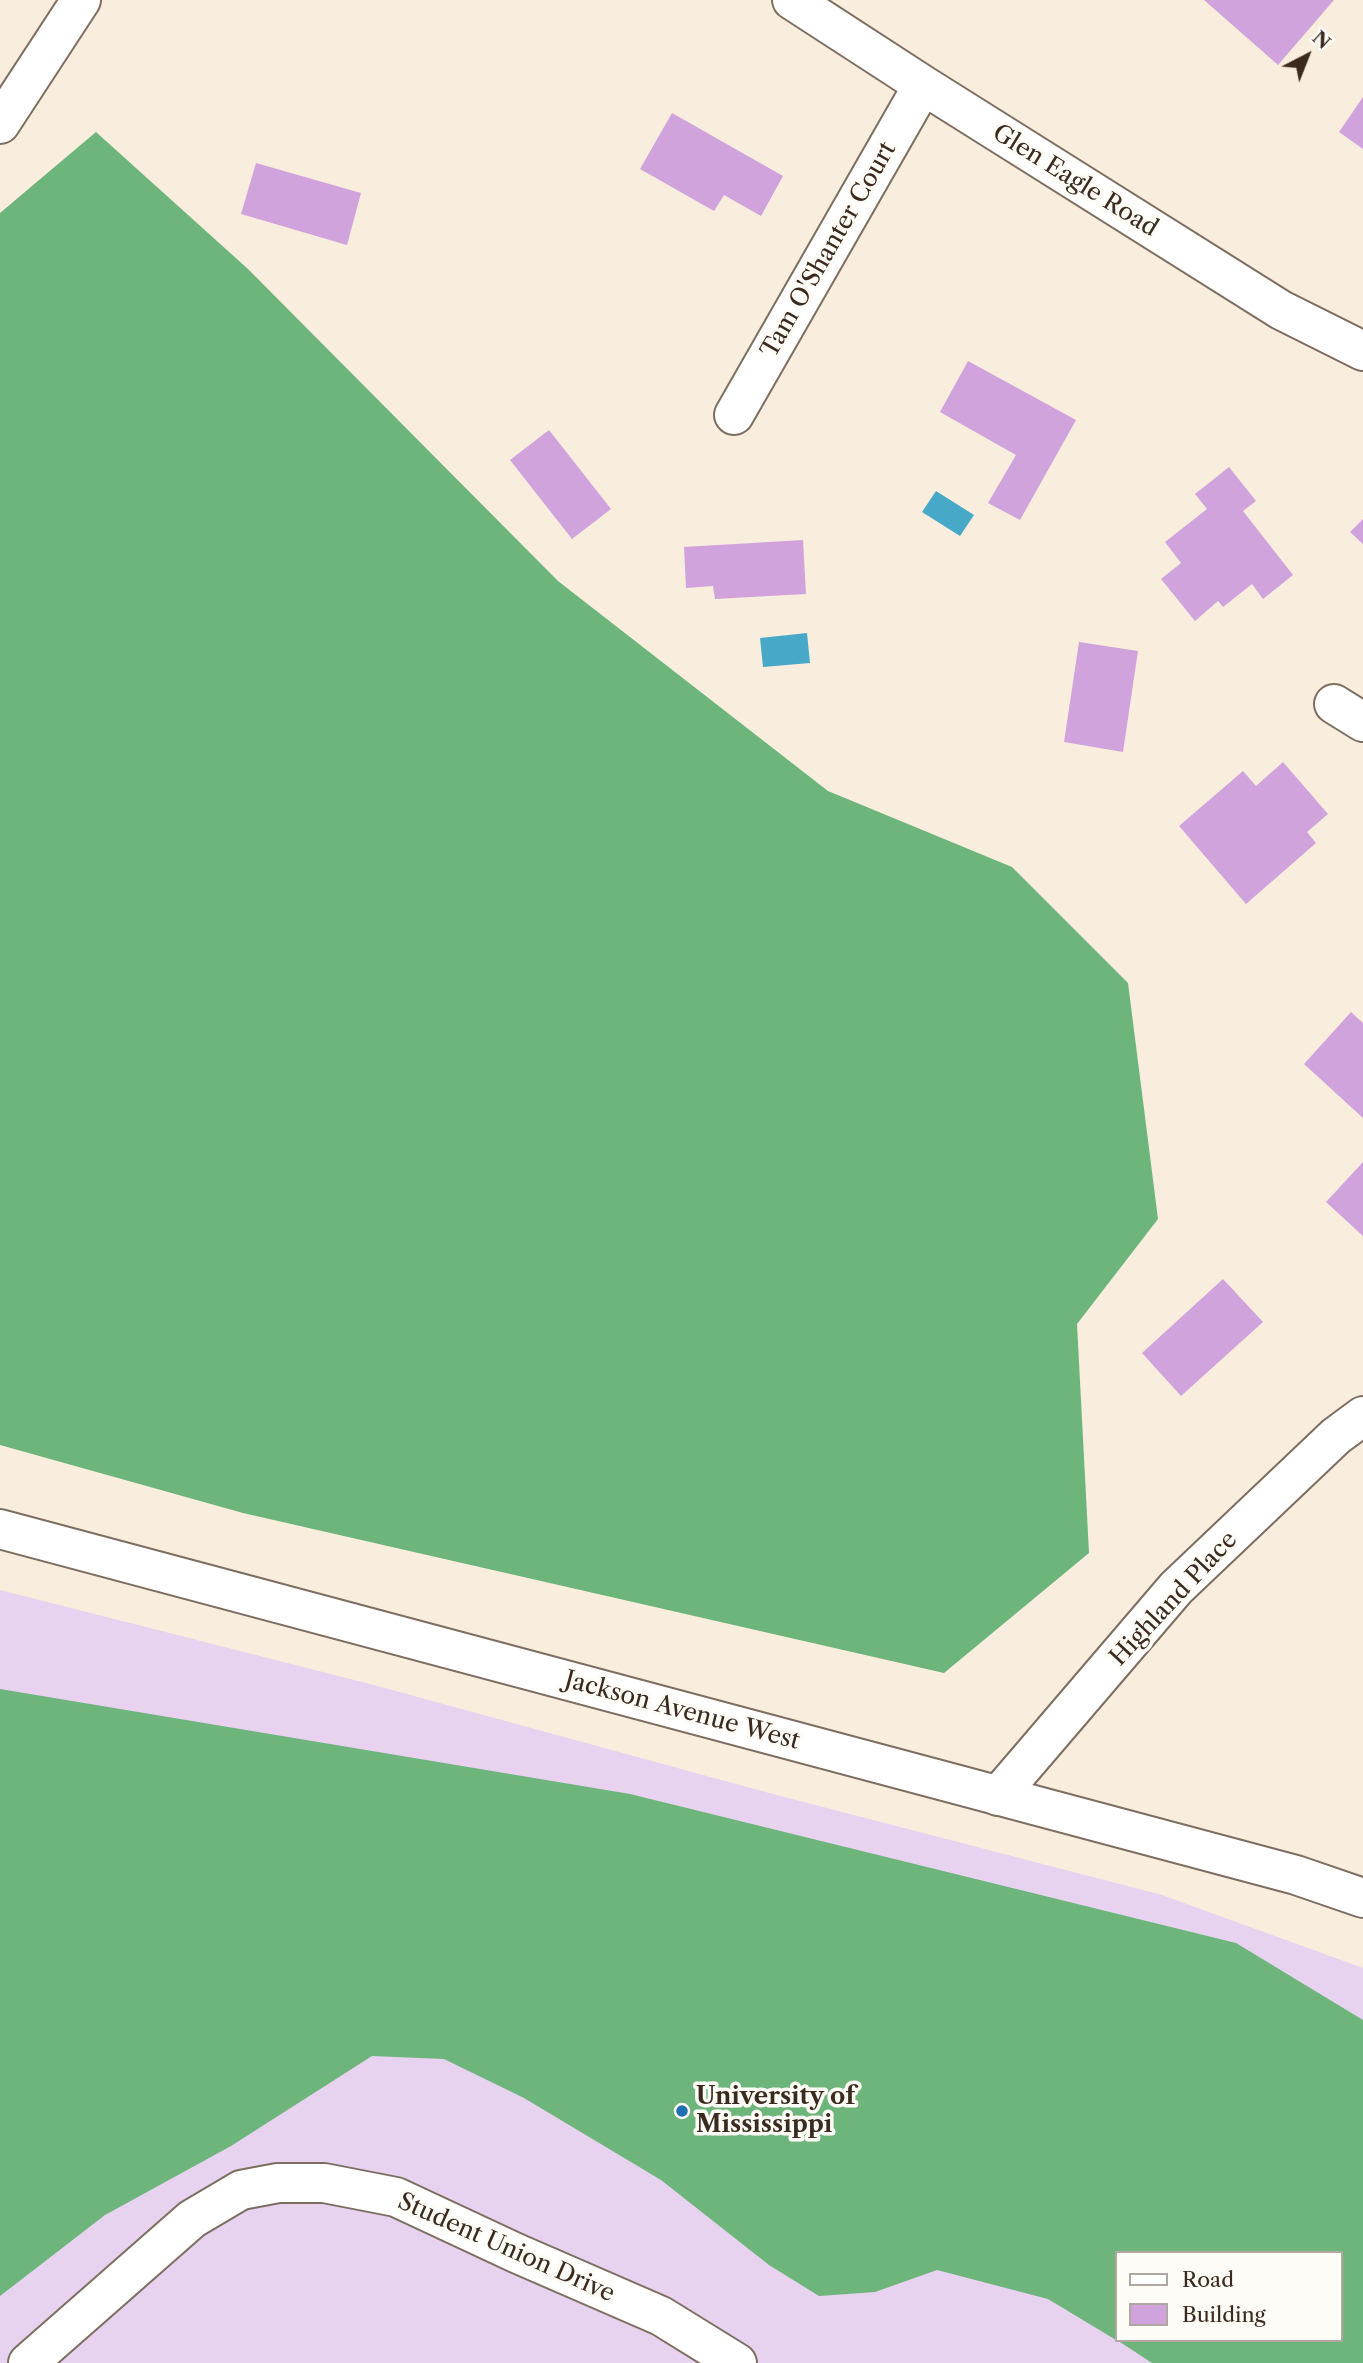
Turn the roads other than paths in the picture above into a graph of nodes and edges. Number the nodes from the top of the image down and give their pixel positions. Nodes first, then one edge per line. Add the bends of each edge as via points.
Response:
1 (82, 0) edge
2 (792, 0) edge
3 (923, 85) junction
4 (0, 124) edge
5 (1363, 351) edge
6 (734, 415) dead end
7 (1363, 1416) edge
8 (0, 1529) edge
9 (998, 1796) junction
10 (1363, 1898) edge
11 (29, 2363) edge
12 (737, 2363) edge

1 - 4 street
2 - 3 street, Glen Eagle Road
3 - 5 street, Glen Eagle Road via 1281,310
3 - 6 street, Tam O'Shanter Court
7 - 9 street, Highland Place via 1336,1436 1176,1588
8 - 9 street, Jackson Avenue West
9 - 10 street, Jackson Avenue West via 1296,1875
11 - 12 street, Student Union Drive via 192,2219 241,2190 278,2183 324,2183 396,2197 662,2316

